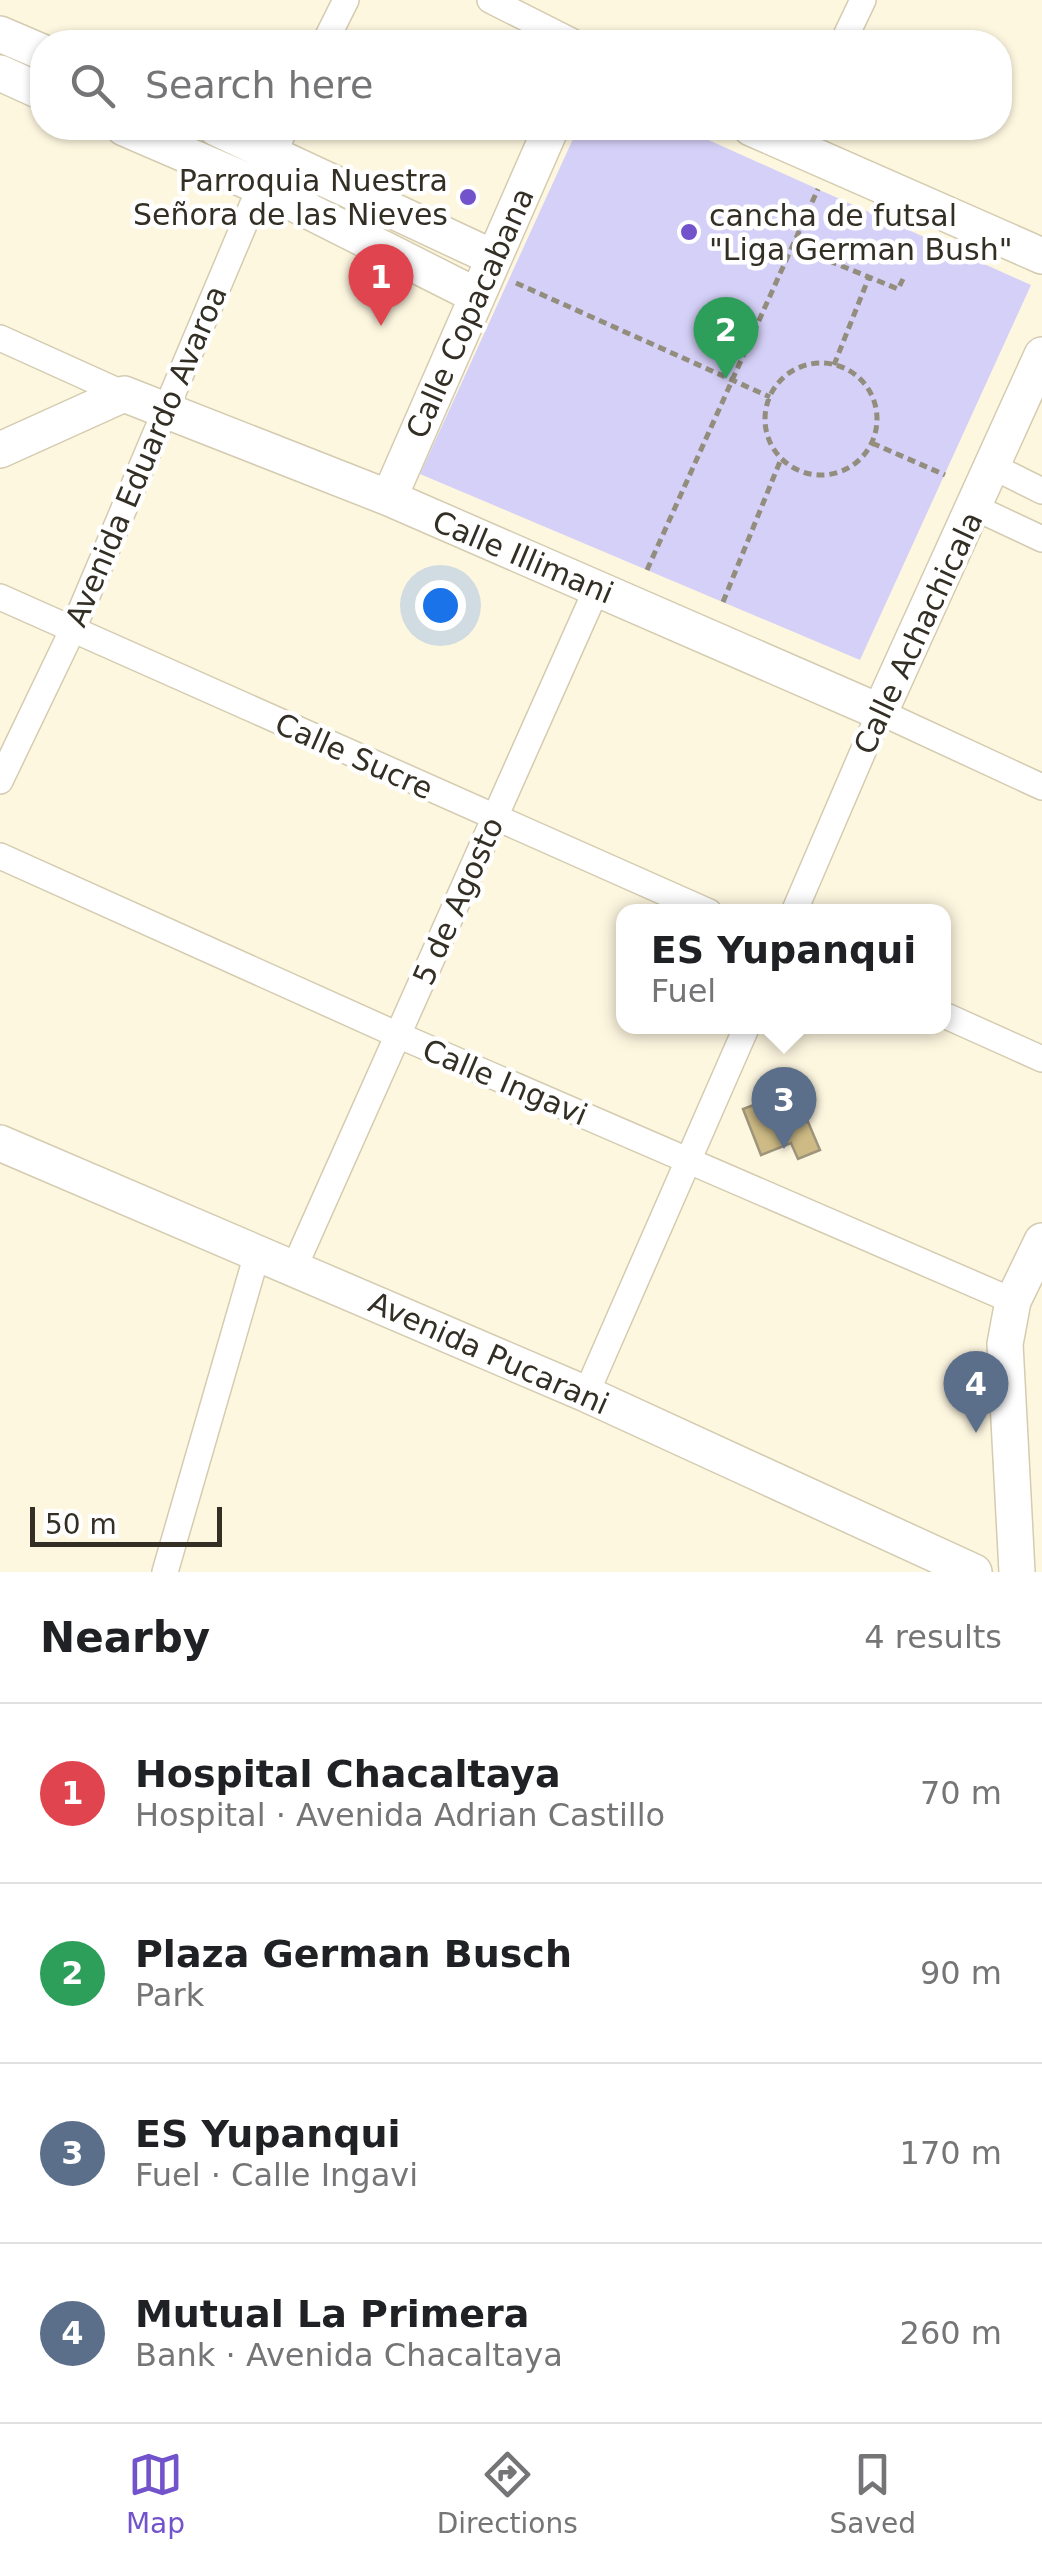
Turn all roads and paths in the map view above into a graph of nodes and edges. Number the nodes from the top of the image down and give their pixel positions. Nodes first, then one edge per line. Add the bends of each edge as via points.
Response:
1 (346, 0) edge
2 (490, 0) edge
3 (863, 0) edge
4 (332, 30) edge
5 (549, 30) edge
6 (849, 30) edge
7 (0, 34) edge
8 (30, 47) edge
9 (0, 73) edge
10 (30, 87) edge
11 (152, 140) edge
12 (279, 140) edge
13 (546, 140) edge
14 (802, 140) edge
15 (261, 187) junction
16 (818, 189) dead end
17 (794, 246) junction
18 (1042, 256) edge
19 (493, 278) junction
20 (870, 278) junction
21 (903, 279) dead end
22 (0, 338) edge
23 (1042, 355) edge
24 (834, 365) junction
25 (734, 379) junction
26 (124, 394) junction
27 (770, 397) junction
28 (166, 409) junction
29 (872, 443) junction
30 (0, 450) edge
31 (781, 459) junction
32 (994, 468) junction
33 (945, 475) dead end
34 (1042, 491) edge
35 (388, 498) junction
36 (976, 508) junction
37 (1042, 539) edge
38 (647, 570) dead end
39 (596, 588) junction
40 (0, 598) edge
41 (723, 602) dead end
42 (72, 629) junction
43 (880, 712) junction
44 (0, 781) edge
45 (1042, 787) edge
46 (494, 818) junction
47 (0, 856) edge
48 (691, 904) edge
49 (797, 904) edge
50 (951, 1019) edge
51 (744, 1034) edge
52 (398, 1035) junction
53 (1042, 1059) edge
54 (0, 1143) edge
55 (688, 1161) junction
56 (1042, 1241) edge
57 (257, 1254) junction
58 (294, 1268) junction
59 (1013, 1300) junction
60 (586, 1394) junction
61 (165, 1572) edge
62 (974, 1572) edge
63 (1017, 1572) edge

1 - 4 street
2 - 5 street
3 - 6 street
7 - 8 street
9 - 10 street
11 - 15 street
12 - 15 street, Avenida Eduardo Avaroa
12 - 19 street
13 - 19 street, Calle Copacabana
14 - 18 street
15 - 19 street
15 - 28 street, Avenida Eduardo Avaroa
16 - 17 path
17 - 20 path
17 - 25 path
19 - 25 path
19 - 35 street, Calle Copacabana
20 - 21 path via 898,290
20 - 24 path
22 - 26 street, Calle Illimani
23 - 32 street, Calle Achachicala
24 - 27 path via 788,373
24 - 29 path via 870,391 876,408
25 - 27 path
25 - 38 path
26 - 28 street, Calle Illimani
26 - 30 street
27 - 31 path via 764,424
28 - 35 street, Calle Illimani
28 - 42 street, Avenida Eduardo Avaroa
29 - 31 path via 848,468 832,474 814,475
29 - 33 path
31 - 41 path
32 - 34 street
32 - 36 street, Calle Achachicala
35 - 39 street, Calle Illimani
36 - 37 street
36 - 43 street, Calle Achachicala
39 - 43 street, Calle Illimani
39 - 46 street, 5 de Agosto
40 - 42 street, Calle Sucre
42 - 44 street, Avenida Eduardo Avaroa
42 - 46 street, Calle Sucre
43 - 45 street, Calle Illimani
43 - 49 street, Calle Achachicala
46 - 48 street, Calle Sucre
46 - 52 street, 5 de Agosto
47 - 52 street, Calle Ingavi
50 - 53 street
51 - 55 street
52 - 55 street, Calle Ingavi
52 - 58 street, 5 de Agosto
54 - 57 street, Avenida Pucarani
55 - 59 street, Calle Ingavi
55 - 60 street
56 - 59 street
57 - 58 street, Avenida Pucarani
57 - 61 street
58 - 60 street, Avenida Pucarani
59 - 63 street via 1005,1344
60 - 62 street, Avenida Pucarani

